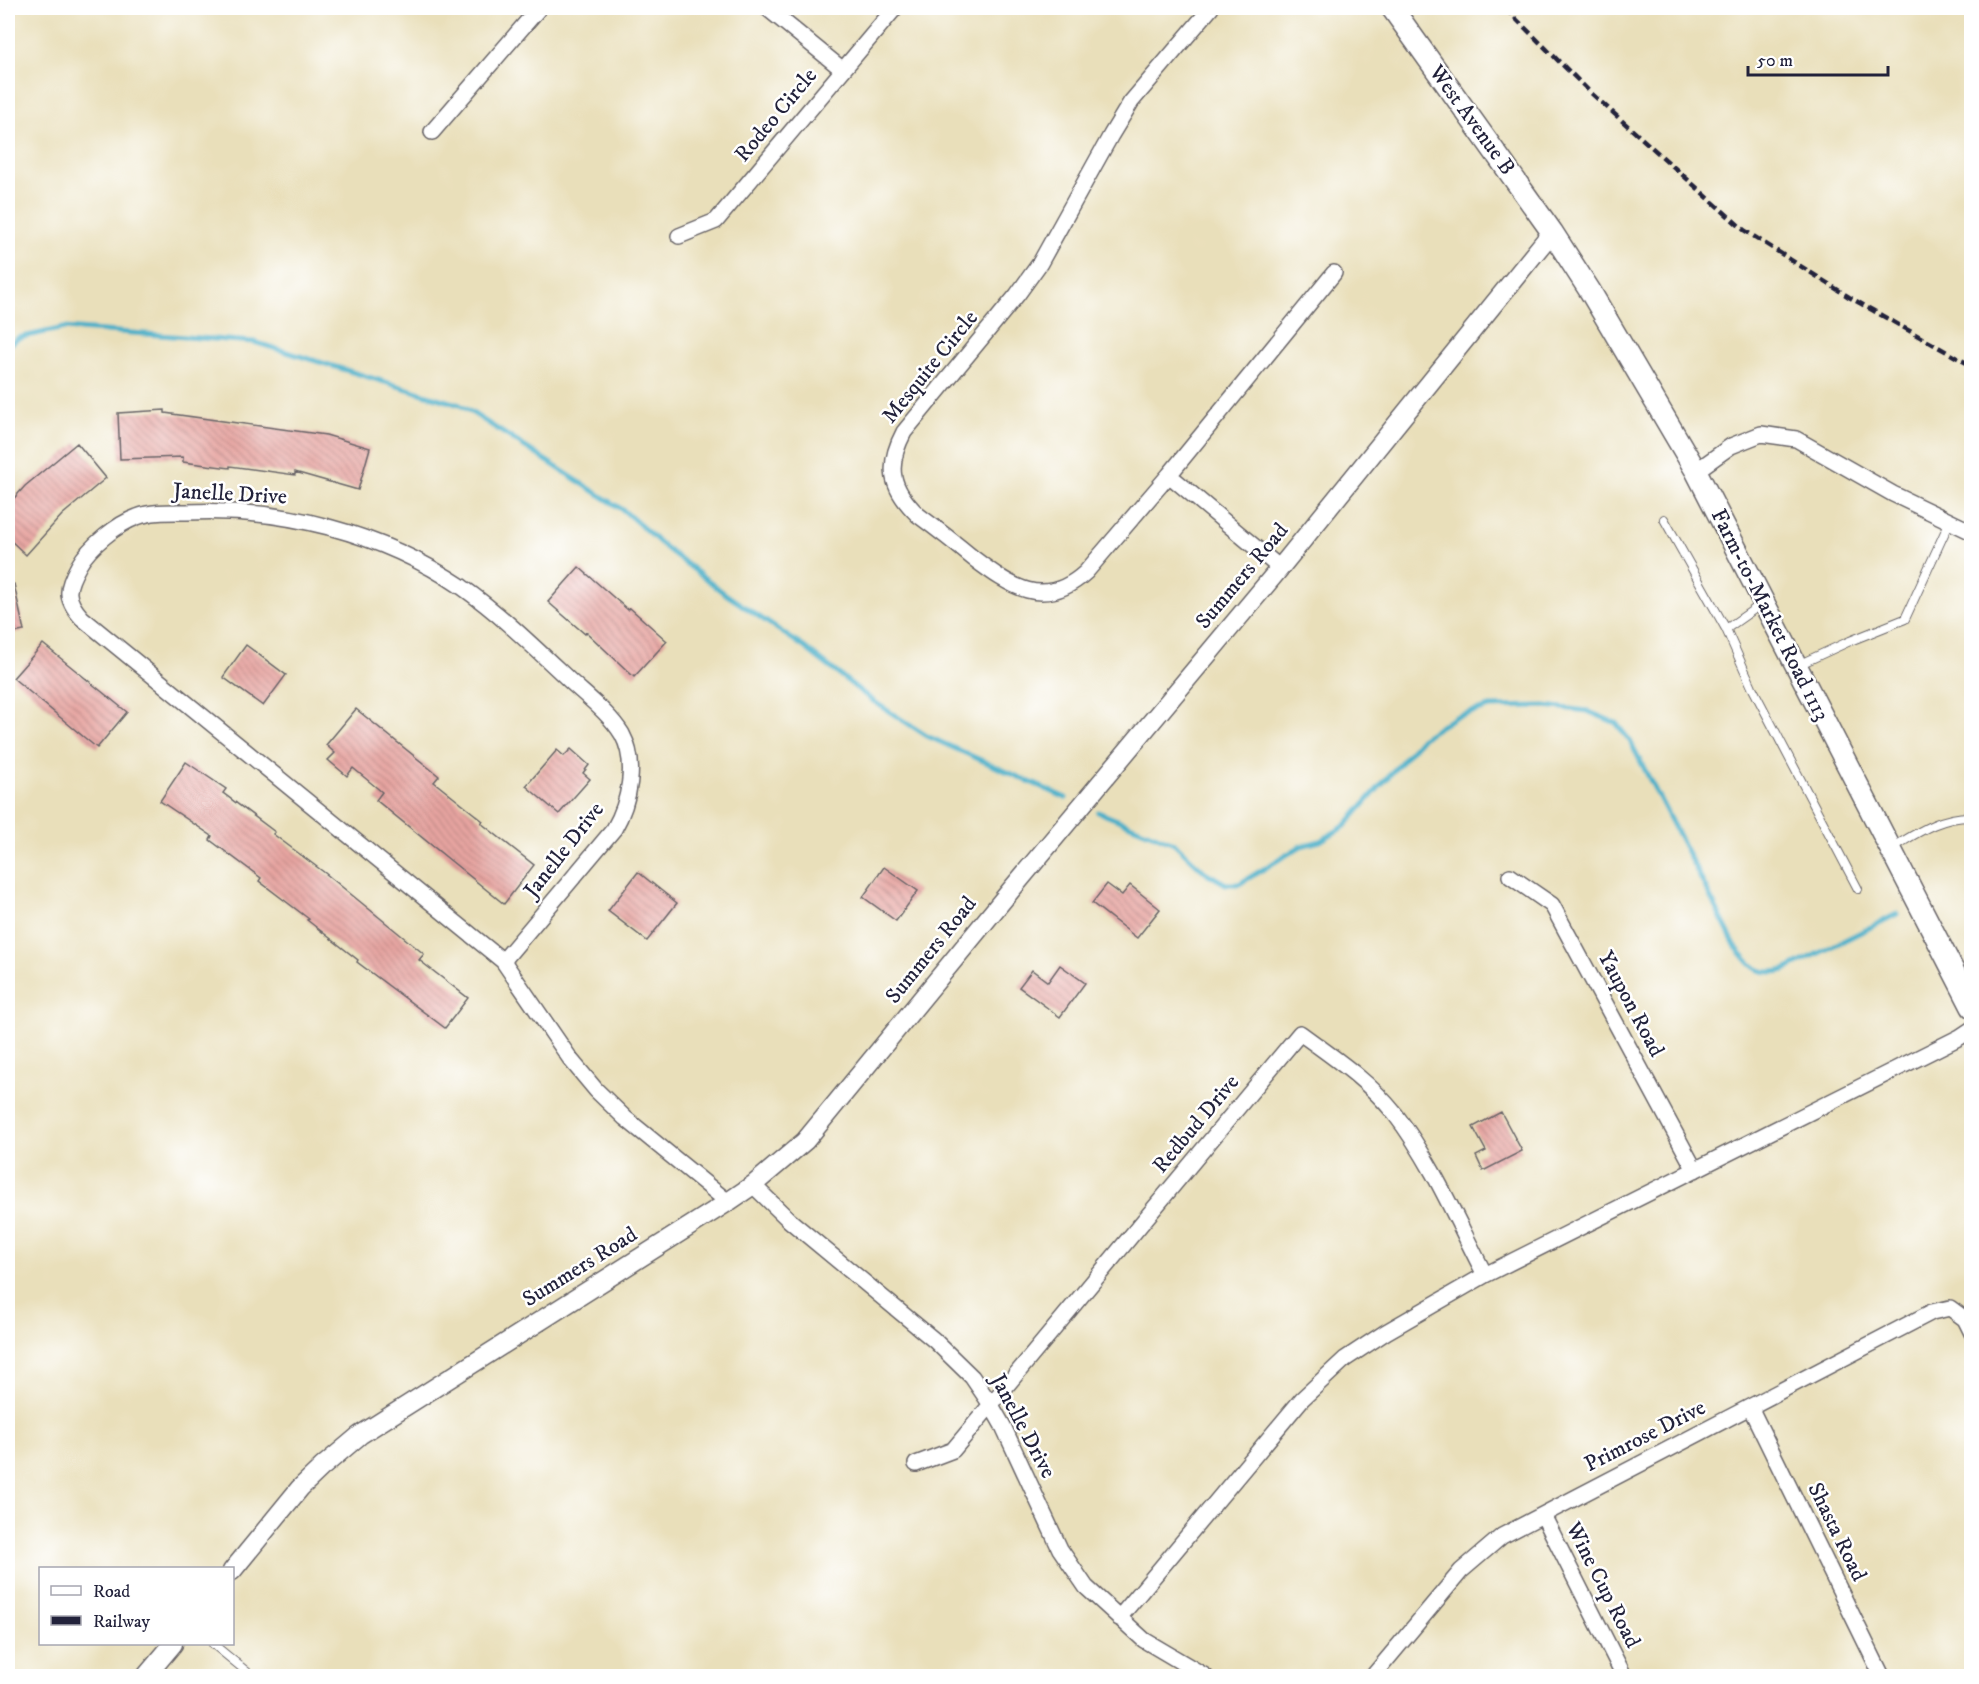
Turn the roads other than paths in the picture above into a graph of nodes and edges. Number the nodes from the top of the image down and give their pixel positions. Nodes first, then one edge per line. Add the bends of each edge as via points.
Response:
1 (539, 8) edge
2 (767, 8) edge
3 (896, 8) edge
4 (1211, 8) edge
5 (1392, 8) edge
6 (843, 70) junction
7 (432, 132) dead end
8 (1552, 232) junction
9 (679, 236) dead end
10 (1334, 273) dead end
11 (1696, 471) junction
12 (1170, 475) junction
13 (1664, 519) dead end
14 (1950, 521) junction
15 (1971, 532) edge
16 (1280, 568) junction
17 (1764, 603) junction
18 (1726, 629) junction
19 (1796, 666) junction
20 (1971, 817) edge
21 (1890, 849) junction
22 (1510, 876) dead end
23 (1858, 889) dead end
24 (503, 961) junction
25 (1971, 1007) edge
26 (1971, 1029) edge
27 (1695, 1170) junction
28 (753, 1185) junction
29 (728, 1202) junction
30 (1485, 1275) junction
31 (1971, 1333) edge
32 (991, 1405) junction
33 (1750, 1407) junction
34 (916, 1464) dead end
35 (1543, 1515) junction
36 (234, 1569) edge
37 (1119, 1618) junction
38 (172, 1645) edge
39 (214, 1645) edge
40 (146, 1677) edge
41 (252, 1677) edge
42 (465, 1677) edge
43 (476, 1677) edge
44 (1205, 1677) edge
45 (1373, 1677) edge
46 (1624, 1677) edge
47 (1882, 1677) edge

1 - 7 street
2 - 6 street
3 - 6 street, Rodeo Circle
4 - 12 street, Mesquite Circle via 1131,102 1040,262 1017,296 904,432 892,462 900,493 913,510 1004,581 1032,592 1064,588 1077,581
5 - 8 main road, West Avenue B
6 - 9 street, Rodeo Circle via 716,221
8 - 11 main road, Farm-to-Market Road 1113
8 - 16 street, Summers Road
10 - 12 street, Mesquite Circle
11 - 14 street via 1731,446 1761,434 1796,439
11 - 17 main road, Farm-to-Market Road 1113
12 - 16 street
13 - 18 lane
14 - 15 street
14 - 19 lane via 1905,620
16 - 28 street, Summers Road via 805,1141
17 - 18 lane
17 - 19 main road, Farm-to-Market Road 1113
18 - 23 lane via 1752,687
19 - 21 main road, Farm-to-Market Road 1113
20 - 21 lane via 1957,816 1929,826
21 - 25 main road, Farm-to-Market Road 1113
22 - 27 street, Yaupon Road via 1552,905
24 - 24 street, Janelle Drive via 614,829 623,813 629,758 622,735 605,714 505,620 461,587 411,559 357,536 265,514 158,513 120,525 81,561 69,585 68,598 82,618
24 - 29 street, Janelle Drive via 596,1090
26 - 27 street
27 - 30 street
28 - 29 street, Summers Road
28 - 32 street, Janelle Drive via 789,1220 934,1340 972,1377
29 - 36 street, Summers Road via 360,1434 300,1488
30 - 32 street, Redbud Drive via 1423,1157 1394,1113 1353,1071 1300,1033
30 - 37 street via 1345,1359 1302,1399
31 - 33 street, Primrose Drive via 1965,1319 1950,1308 1932,1312
32 - 34 street, Redbud Drive via 953,1450
32 - 37 street, Janelle Drive via 1060,1549 1086,1587
33 - 35 street, Primrose Drive
33 - 47 street, Shasta Road
35 - 45 street, Primrose Drive via 1502,1536 1461,1571
35 - 46 street, Wine Cup Road
37 - 44 street, Janelle Drive via 1144,1640
38 - 40 street
39 - 41 lane
42 - 43 lane

